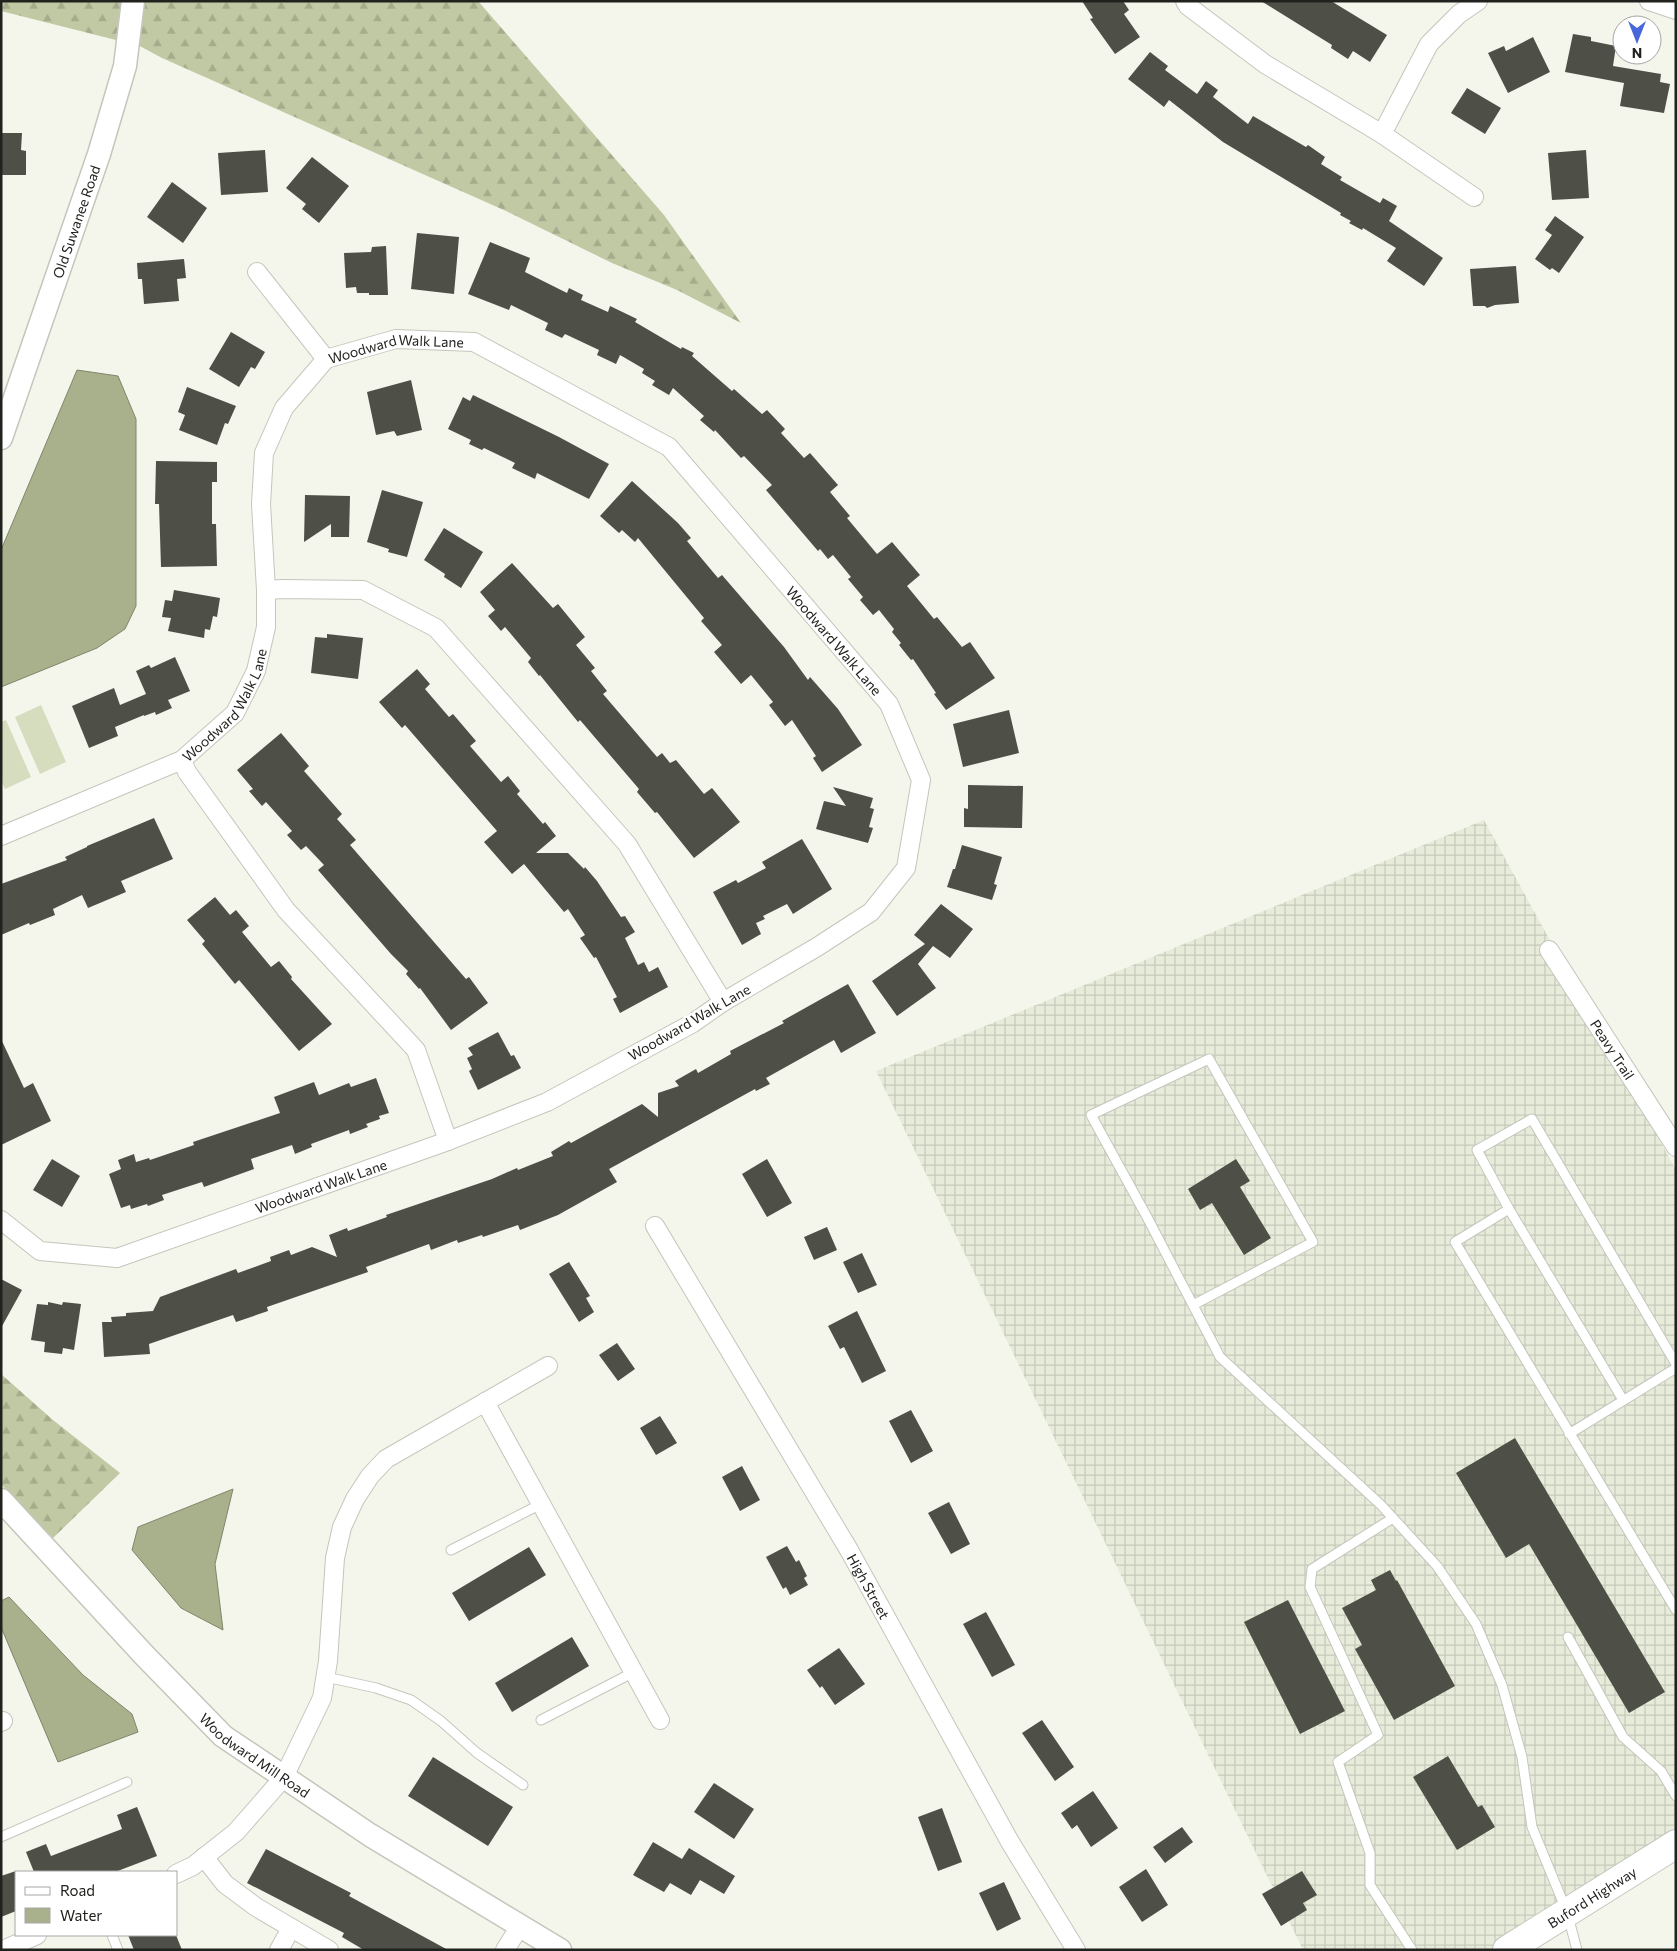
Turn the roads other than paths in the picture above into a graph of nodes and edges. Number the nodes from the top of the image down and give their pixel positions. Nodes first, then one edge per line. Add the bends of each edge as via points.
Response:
1 (132, 1) edge
2 (1185, 1) edge
3 (1478, 1) edge
4 (1649, 1) edge
5 (1676, 10) edge
6 (1382, 134) junction
7 (1474, 197) dead end
8 (257, 272) dead end
9 (326, 360) junction
10 (1, 438) edge
11 (266, 590) junction
12 (182, 760) junction
13 (1, 836) edge
14 (1549, 950) dead end
15 (723, 1002) junction
16 (448, 1141) junction
17 (1676, 1147) edge
18 (1509, 1209) junction
19 (1, 1220) edge
20 (655, 1226) dead end
21 (1193, 1305) junction
22 (1676, 1364) edge
23 (548, 1366) dead end
24 (1676, 1368) edge
25 (1623, 1400) junction
26 (485, 1402) junction
27 (1569, 1434) junction
28 (1, 1500) edge
29 (541, 1504) junction
30 (1393, 1518) junction
31 (451, 1550) dead end
32 (1676, 1610) edge
33 (1568, 1637) dead end
34 (634, 1672) junction
35 (326, 1677) junction
36 (541, 1720) dead end
37 (660, 1720) dead end
38 (284, 1777) junction
39 (128, 1782) dead end
40 (523, 1786) dead end
41 (1676, 1796) edge
42 (2, 1834) edge
43 (1676, 1844) edge
44 (204, 1857) junction
45 (178, 1873) edge
46 (1567, 1912) junction
47 (520, 1926) junction
48 (291, 1928) junction
49 (35, 1936) edge
50 (112, 1936) edge
51 (13, 1948) edge
52 (118, 1950) edge
53 (279, 1950) edge
54 (329, 1950) edge
55 (505, 1950) edge
56 (560, 1950) edge
57 (1076, 1950) edge
58 (1412, 1950) edge
59 (1507, 1950) edge
60 (1577, 1950) edge

1 - 10 street, Old Suwanee Road via 125,66 99,154
2 - 6 street via 1265,64
3 - 6 street via 1459,14 1429,44
4 - 5 street
6 - 7 street
8 - 9 street
9 - 11 street, Woodward Walk Lane via 284,408 264,453 261,504
9 - 15 street, Woodward Walk Lane via 396,339 474,342 669,448 889,704 921,780 906,868 871,912
11 - 12 street, Woodward Walk Lane via 266,626 256,671 235,713
11 - 15 street via 363,590 436,628 627,844
12 - 13 street, Woodward Walk Lane
12 - 16 street via 187,772 286,910 416,1050
14 - 17 street, Peavy Trail
15 - 16 street, Woodward Walk Lane via 547,1102
16 - 19 street, Woodward Walk Lane via 117,1258 40,1251
18 - 22 lane via 1477,1150 1532,1119
18 - 25 lane
18 - 27 lane via 1455,1242
20 - 57 street, High Street via 849,1550 1010,1842
21 - 21 lane via 1091,1115 1209,1059 1313,1242
21 - 30 lane via 1220,1357
23 - 26 street
24 - 25 lane
25 - 27 lane
26 - 29 street
26 - 35 street via 386,1459 355,1499 342,1527 335,1558
27 - 32 lane
28 - 38 street, Woodward Mill Road via 224,1736
29 - 31 lane
29 - 34 street
30 - 46 lane via 1437,1566 1476,1624 1502,1685 1522,1757 1532,1826
30 - 58 lane via 1312,1569 1310,1587 1378,1735 1338,1762 1370,1853 1370,1885
33 - 41 lane via 1623,1737 1661,1771
34 - 36 lane
34 - 37 street
35 - 38 street via 322,1698
35 - 40 lane via 411,1700
38 - 44 street via 236,1832
38 - 47 street, Woodward Mill Road via 370,1835
39 - 42 lane
43 - 46 main road, Buford Highway
44 - 45 street
44 - 48 street via 225,1884
46 - 59 main road, Buford Highway
46 - 60 lane
47 - 55 street
47 - 56 street, Woodward Mill Road
48 - 53 street
48 - 54 street
49 - 51 street
50 - 52 lane

